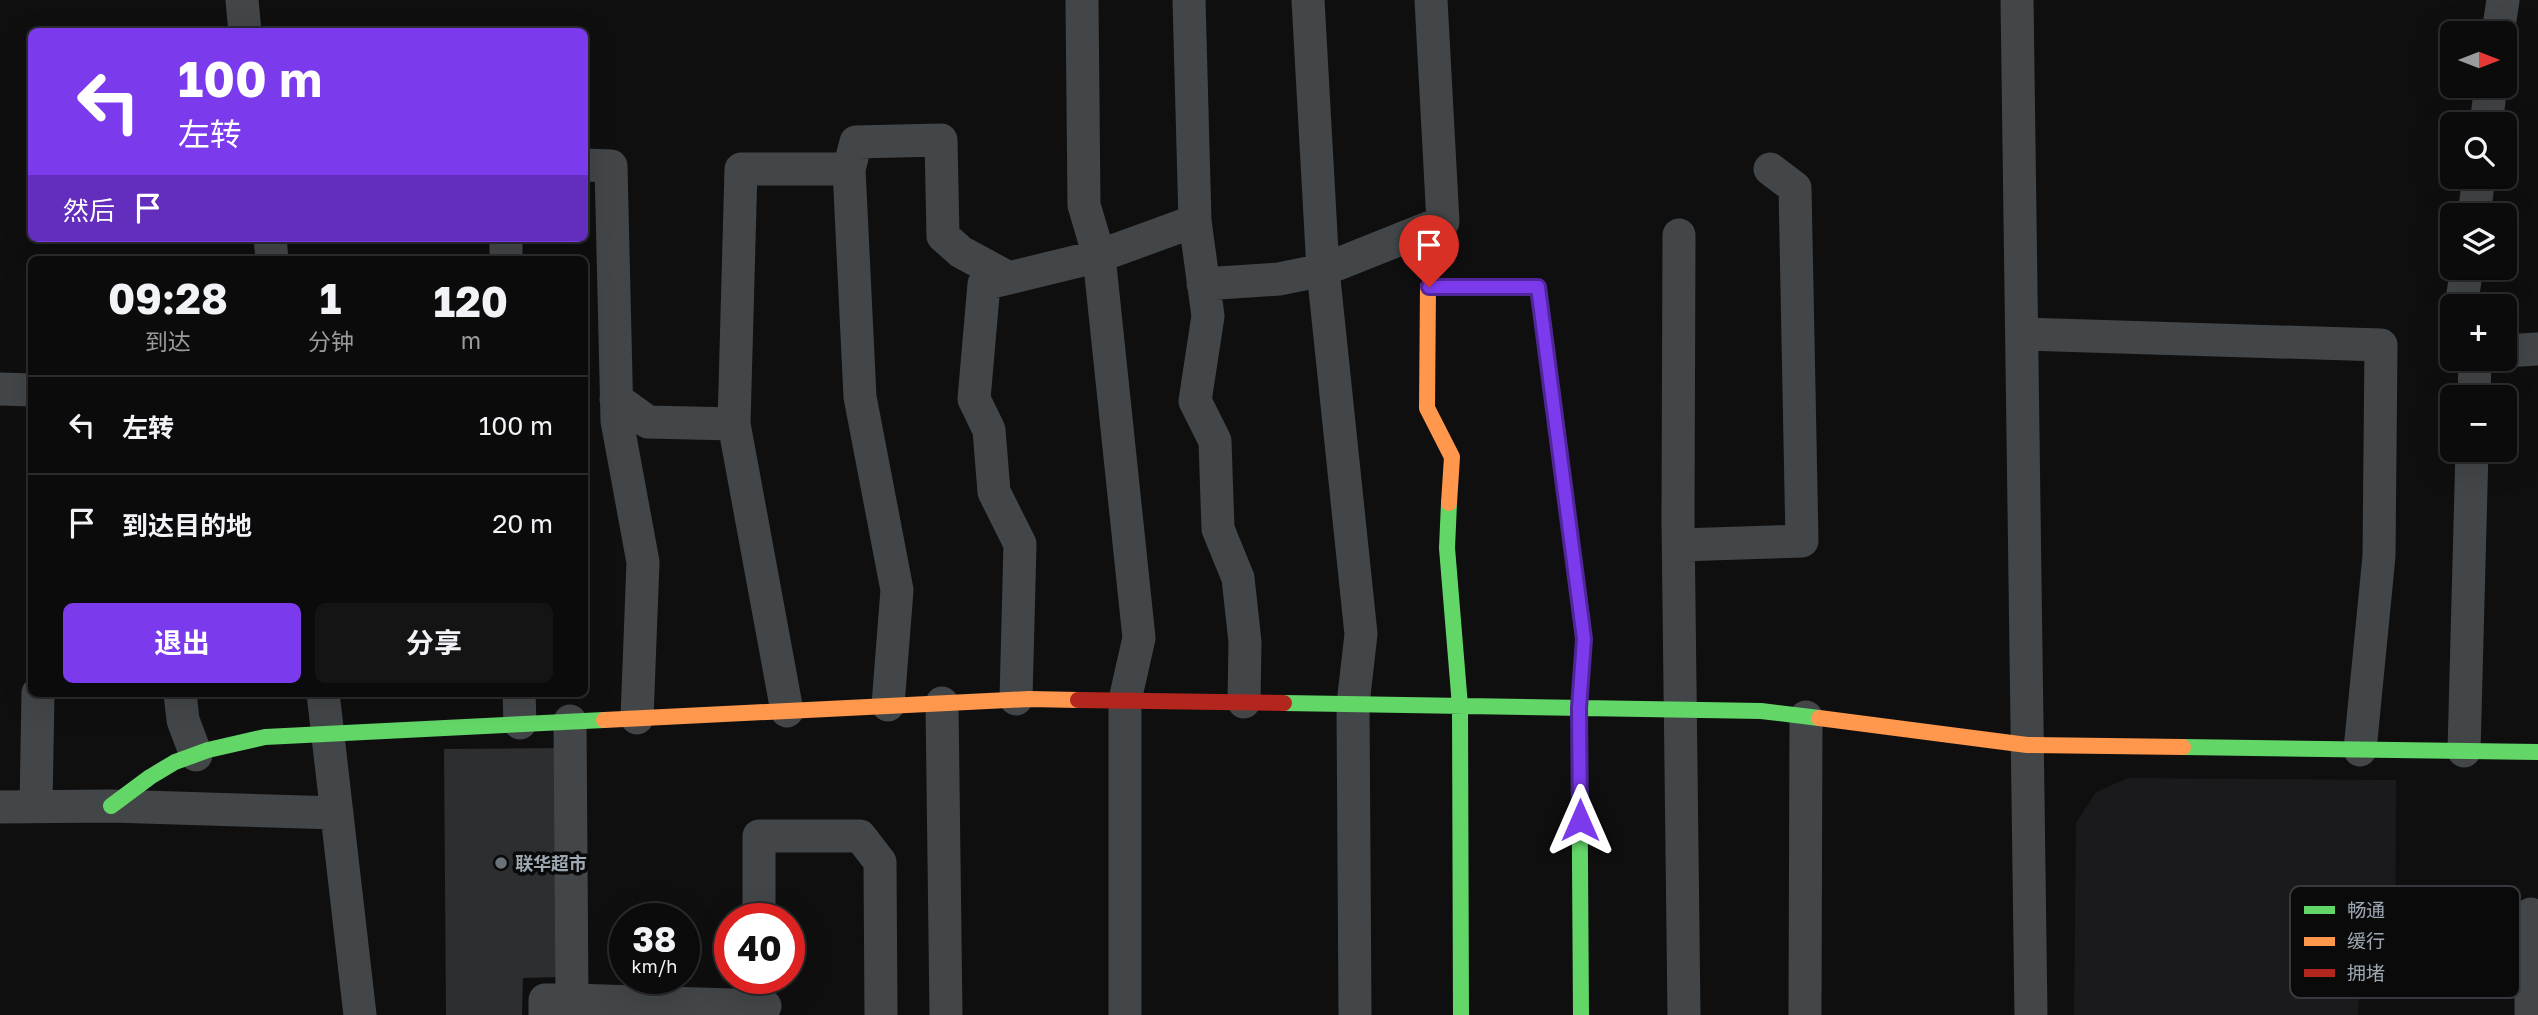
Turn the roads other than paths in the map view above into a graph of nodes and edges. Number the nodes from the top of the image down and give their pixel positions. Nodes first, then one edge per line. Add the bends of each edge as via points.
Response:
1 (242, 0) edge
2 (1082, 0) edge
3 (1189, 0) edge
4 (1308, 0) edge
5 (1431, 0) edge
6 (2017, 0) edge
7 (2503, 0) edge
8 (2500, 21) edge
9 (246, 28) edge
10 (588, 165) edge
11 (849, 169) junction
12 (1770, 169) dead end
13 (1195, 221) junction
14 (1679, 235) dead end
15 (1099, 256) junction
16 (1323, 270) junction
17 (1009, 278) junction
18 (1203, 284) junction
19 (2022, 334) junction
20 (2538, 349) edge
21 (2517, 350) edge
22 (0, 389) edge
23 (28, 390) edge
24 (616, 399) junction
25 (734, 424) junction
26 (2472, 462) edge
27 (1679, 545) junction
28 (38, 697) edge
29 (180, 697) edge
30 (323, 697) edge
31 (1016, 699) junction
32 (1125, 700) junction
33 (1244, 702) junction
34 (942, 703) junction
35 (888, 705) junction
36 (1353, 705) junction
37 (1460, 706) junction
38 (520, 708) edge
39 (1579, 708) junction
40 (1682, 710) junction
41 (787, 711) junction
42 (1806, 717) junction
43 (637, 718) junction
44 (570, 721) junction
45 (327, 733) junction
46 (2027, 745) junction
47 (2360, 750) junction
48 (2464, 751) junction
49 (2538, 752) edge
50 (196, 755) junction
51 (36, 806) junction
52 (111, 806) junction
53 (0, 807) edge
54 (337, 813) junction
55 (759, 903) edge
56 (2531, 914) dead end
57 (760, 1001) edge
58 (558, 1007) edge
59 (664, 1009) edge
60 (360, 1015) edge
61 (881, 1015) edge
62 (946, 1015) edge
63 (1125, 1015) edge
64 (1355, 1015) edge
65 (1461, 1015) edge
66 (1581, 1015) edge
67 (1684, 1015) edge
68 (1805, 1015) edge
69 (2031, 1015) edge
70 (2531, 1015) edge

1 - 9 street
2 - 15 street via 1084,205
3 - 13 street
4 - 16 street
5 - 16 street via 1443,222
6 - 19 street
7 - 8 street
10 - 24 street via 611,166
11 - 17 street via 856,142 942,140 943,236 961,252
11 - 25 street via 741,169
11 - 35 street via 860,397 897,590
12 - 27 street via 1795,188 1802,541
13 - 15 street
13 - 18 street
14 - 27 street
15 - 17 street
15 - 32 street via 1139,638
16 - 18 street via 1279,279
16 - 36 street via 1360,634
17 - 31 street via 984,284 974,399 989,430 994,492 1020,544
18 - 33 street via 1208,317 1195,401 1215,441 1218,528 1238,578 1245,642
19 - 46 street
19 - 47 street via 2381,345 2379,556
20 - 21 street
22 - 23 street
24 - 25 street via 648,422
24 - 43 street via 643,562
25 - 41 street
26 - 48 street
27 - 40 street
28 - 51 street
29 - 50 street
30 - 45 street
31 - 32 street
31 - 34 street
32 - 33 street
32 - 63 street
33 - 36 street
34 - 35 street
34 - 62 street
35 - 41 street
36 - 37 street
36 - 64 street
37 - 39 street
37 - 39 street via 1447,548 1452,457 1427,408 1429,287 1538,287 1584,639
37 - 65 street
38 - 44 street
38 - 45 street
39 - 40 street
39 - 66 street
40 - 42 street
40 - 67 street
41 - 43 street
42 - 46 street
42 - 68 street
43 - 44 street
44 - 58 street
45 - 50 street via 265,737
45 - 54 street
46 - 47 street
46 - 69 street
47 - 48 street
48 - 49 street
50 - 52 street via 175,762
51 - 52 street
51 - 53 street
52 - 54 street
54 - 60 street
55 - 61 street via 759,836 860,836 880,862
56 - 70 street
57 - 59 street
58 - 59 street

